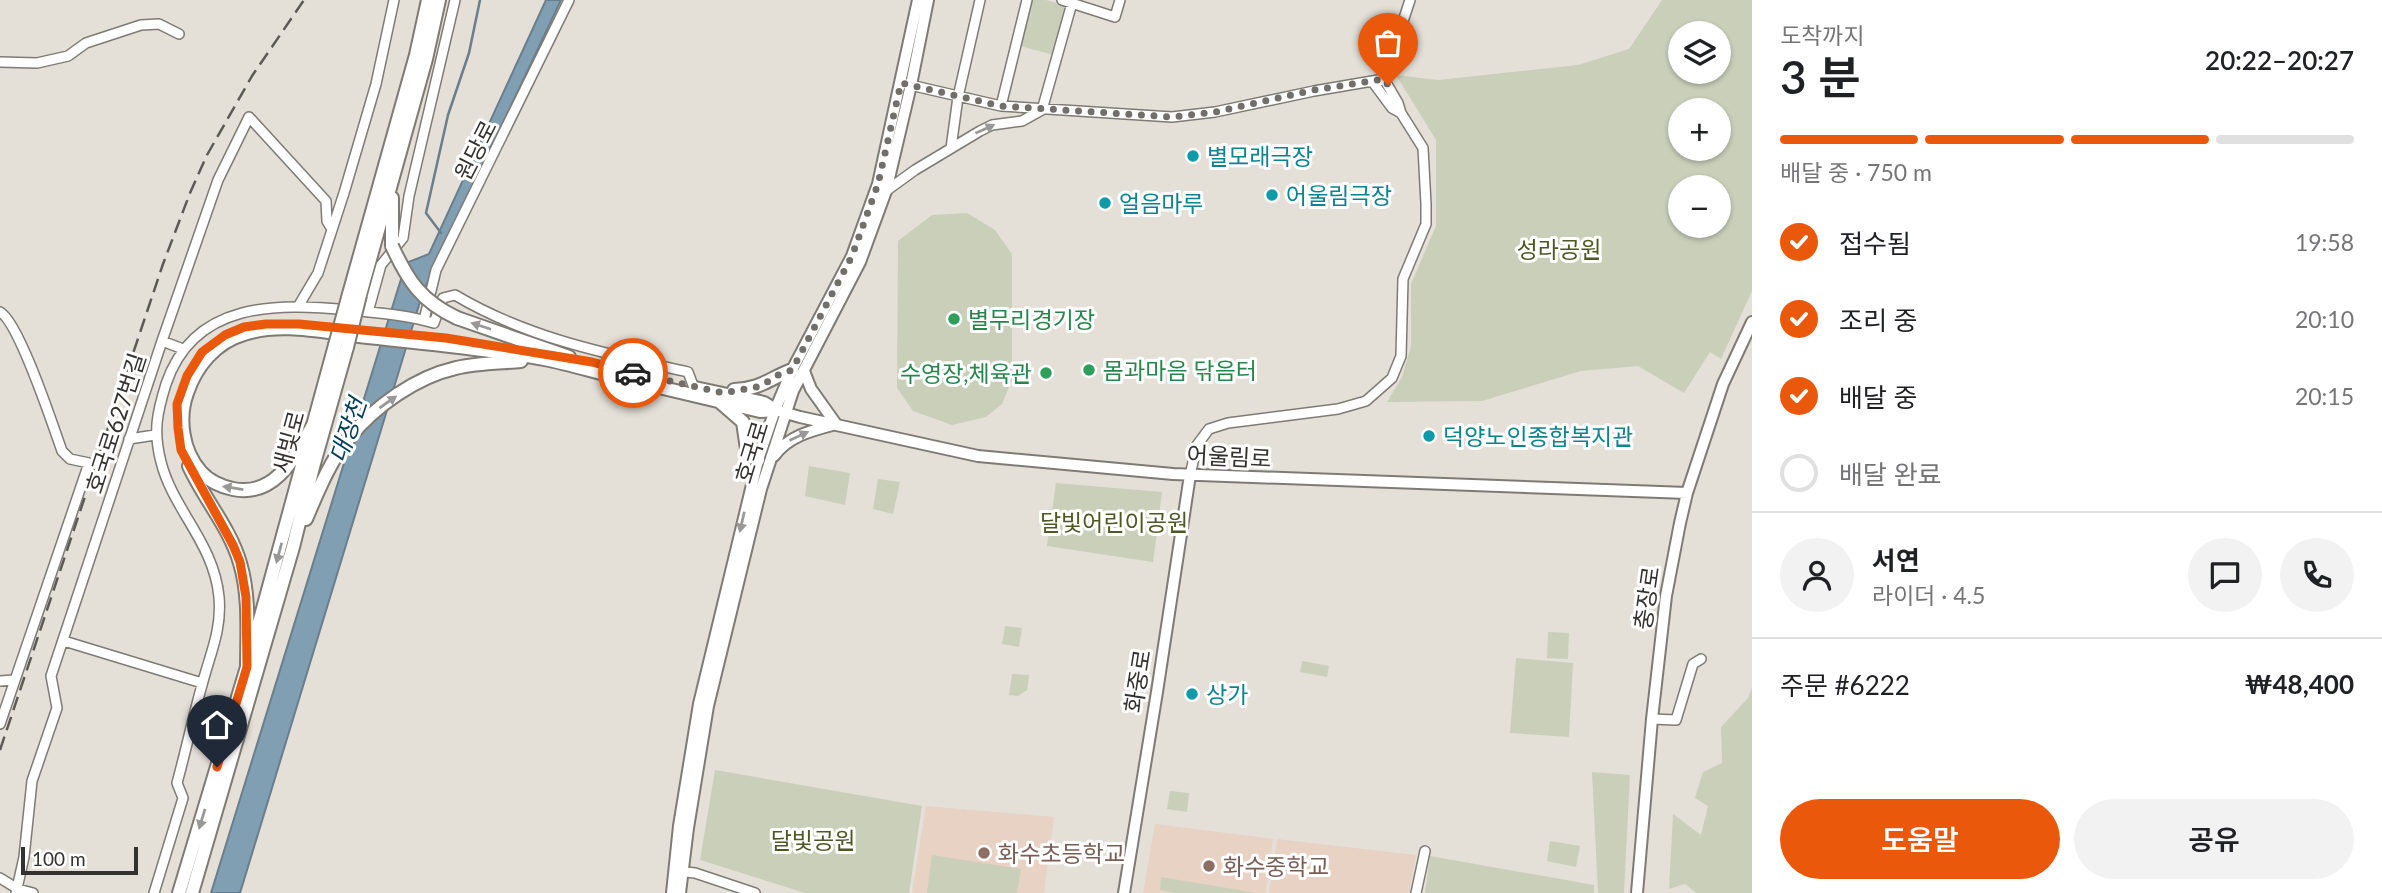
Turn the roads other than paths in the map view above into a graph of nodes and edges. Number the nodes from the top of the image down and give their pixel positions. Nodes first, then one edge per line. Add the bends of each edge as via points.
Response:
1 (394, 0) edge
2 (428, 0) edge
3 (439, 0) edge
4 (455, 0) edge
5 (569, 0) edge
6 (918, 0) edge
7 (928, 0) edge
8 (980, 0) edge
9 (1027, 0) edge
10 (1062, 0) edge
11 (1120, 0) edge
12 (1410, 0) edge
13 (1072, 3) junction
14 (179, 34) dead end
15 (0, 62) edge
16 (1384, 79) junction
17 (1372, 81) junction
18 (906, 84) junction
19 (958, 97) junction
20 (1001, 106) junction
21 (1042, 110) junction
22 (1401, 113) junction
23 (951, 148) junction
24 (393, 177) junction
25 (886, 191) junction
26 (332, 229) junction
27 (354, 295) junction
28 (299, 305) junction
29 (0, 312) edge
30 (368, 312) junction
31 (422, 319) junction
32 (1752, 322) edge
33 (357, 333) junction
34 (162, 341) junction
35 (446, 342) junction
36 (341, 346) junction
37 (183, 349) junction
38 (545, 359) junction
39 (592, 362) junction
40 (798, 371) junction
41 (694, 388) junction
42 (722, 397) junction
43 (780, 411) junction
44 (316, 421) junction
45 (836, 424) junction
46 (155, 435) junction
47 (129, 439) junction
48 (764, 460) junction
49 (1190, 475) junction
50 (1686, 493) junction
51 (293, 547) junction
52 (64, 641) junction
53 (1700, 659) dead end
54 (247, 667) junction
55 (14, 680) junction
56 (0, 681) edge
57 (202, 683) junction
58 (1652, 719) junction
59 (0, 724) edge
60 (1425, 851) dead end
61 (678, 871) junction
62 (0, 878) edge
63 (17, 891) edge
64 (33, 893) edge
65 (154, 893) edge
66 (179, 893) edge
67 (192, 893) edge
68 (672, 893) edge
69 (680, 893) edge
70 (755, 893) edge
71 (1124, 893) edge
72 (1416, 893) edge
73 (1637, 893) edge

1 - 26 street via 376,84
2 - 27 highway, 새빛로
3 - 24 highway, 새빛로
4 - 30 street via 403,238 381,265
5 - 31 street, 원당로 via 436,270
6 - 18 main road, 호국로
7 - 18 main road, 호국로
8 - 19 street
9 - 20 street
10 - 13 street
11 - 13 street via 1115,17
12 - 16 street
13 - 21 street
14 - 15 street via 159,24 141,25 86,43 68,56 37,63
16 - 17 street
16 - 22 street
17 - 21 street via 1172,117
17 - 22 street
18 - 19 street
18 - 25 main road, 호국로
18 - 40 main road, 호국로 via 852,256
19 - 20 street
19 - 23 street
20 - 21 street
23 -> 21 street via 992,125 1022,121
22 - 49 street via 1423,148 1426,224 1403,279 1401,356 1392,378 1366,401 1338,409 1209,429 1197,445
23 - 25 street
24 - 27 highway, 새빛로
39 -> 24 highway, bridge via 457,318 426,300 392,246
25 - 40 main road, 호국로 via 860,262
26 - 28 street via 318,273
26 - 34 street, 호국로627번길 via 326,201 249,117 219,180
27 - 36 highway, 새빛로, bridge
28 - 30 street
28 - 37 street via 225,318 203,329
29 - 55 street via 20,342 62,451 70,459 89,463
30 - 31 street
31 - 41 street via 434,323 443,298 455,295 553,340 688,372
32 - 50 main road, 충장로 via 1723,384
33 - 35 highway
44 -> 33 highway via 289,465 273,481 239,490 221,487 201,473 183,436 182,407 191,379 207,357 243,334 266,329
33 - 54 highway via 299,324 244,327 202,352 177,404 181,450 240,562 246,597
34 - 37 street
34 - 47 street, 호국로627번길
35 - 38 highway
35 - 39 highway
36 - 44 highway, 새빛로
36 - 51 highway, 새빛로
37 - 46 street via 170,372
38 - 42 highway
51 -> 38 highway via 328,471 349,438 380,408 430,377 455,368
39 - 41 highway
40 - 42 highway
40 - 43 main road, 호국로
40 - 45 main road
41 - 42 highway
42 - 43 highway via 760,411
42 - 48 highway via 743,422 747,449
43 - 45 main road, 어울림로
43 - 48 main road, 호국로
44 -> 54 highway, 새빛로
48 -> 45 main road via 790,440
45 - 49 main road, 어울림로 via 978,456
46 - 47 street
46 - 57 street via 166,481 203,542 219,597 218,634
47 - 52 street, 호국로627번길
48 - 61 main road, 호국로 via 699,704 681,812
49 - 50 main road, 어울림로
49 - 71 main road, 화중로
50 - 58 main road, 충장로 via 1666,596
51 - 67 highway, 새빛로
52 - 57 street
52 - 63 street, 호국로627번길 via 51,676 57,708 32,781
53 - 58 street via 1693,664 1676,720
54 -> 66 highway, 새빛로
55 - 56 street
55 - 59 street
57 - 65 street via 177,783 183,798
58 - 73 main road, 충장로
60 - 72 street
61 - 68 main road, 호국로
61 - 69 main road, 호국로
61 - 70 street
62 - 63 street
63 - 64 street

